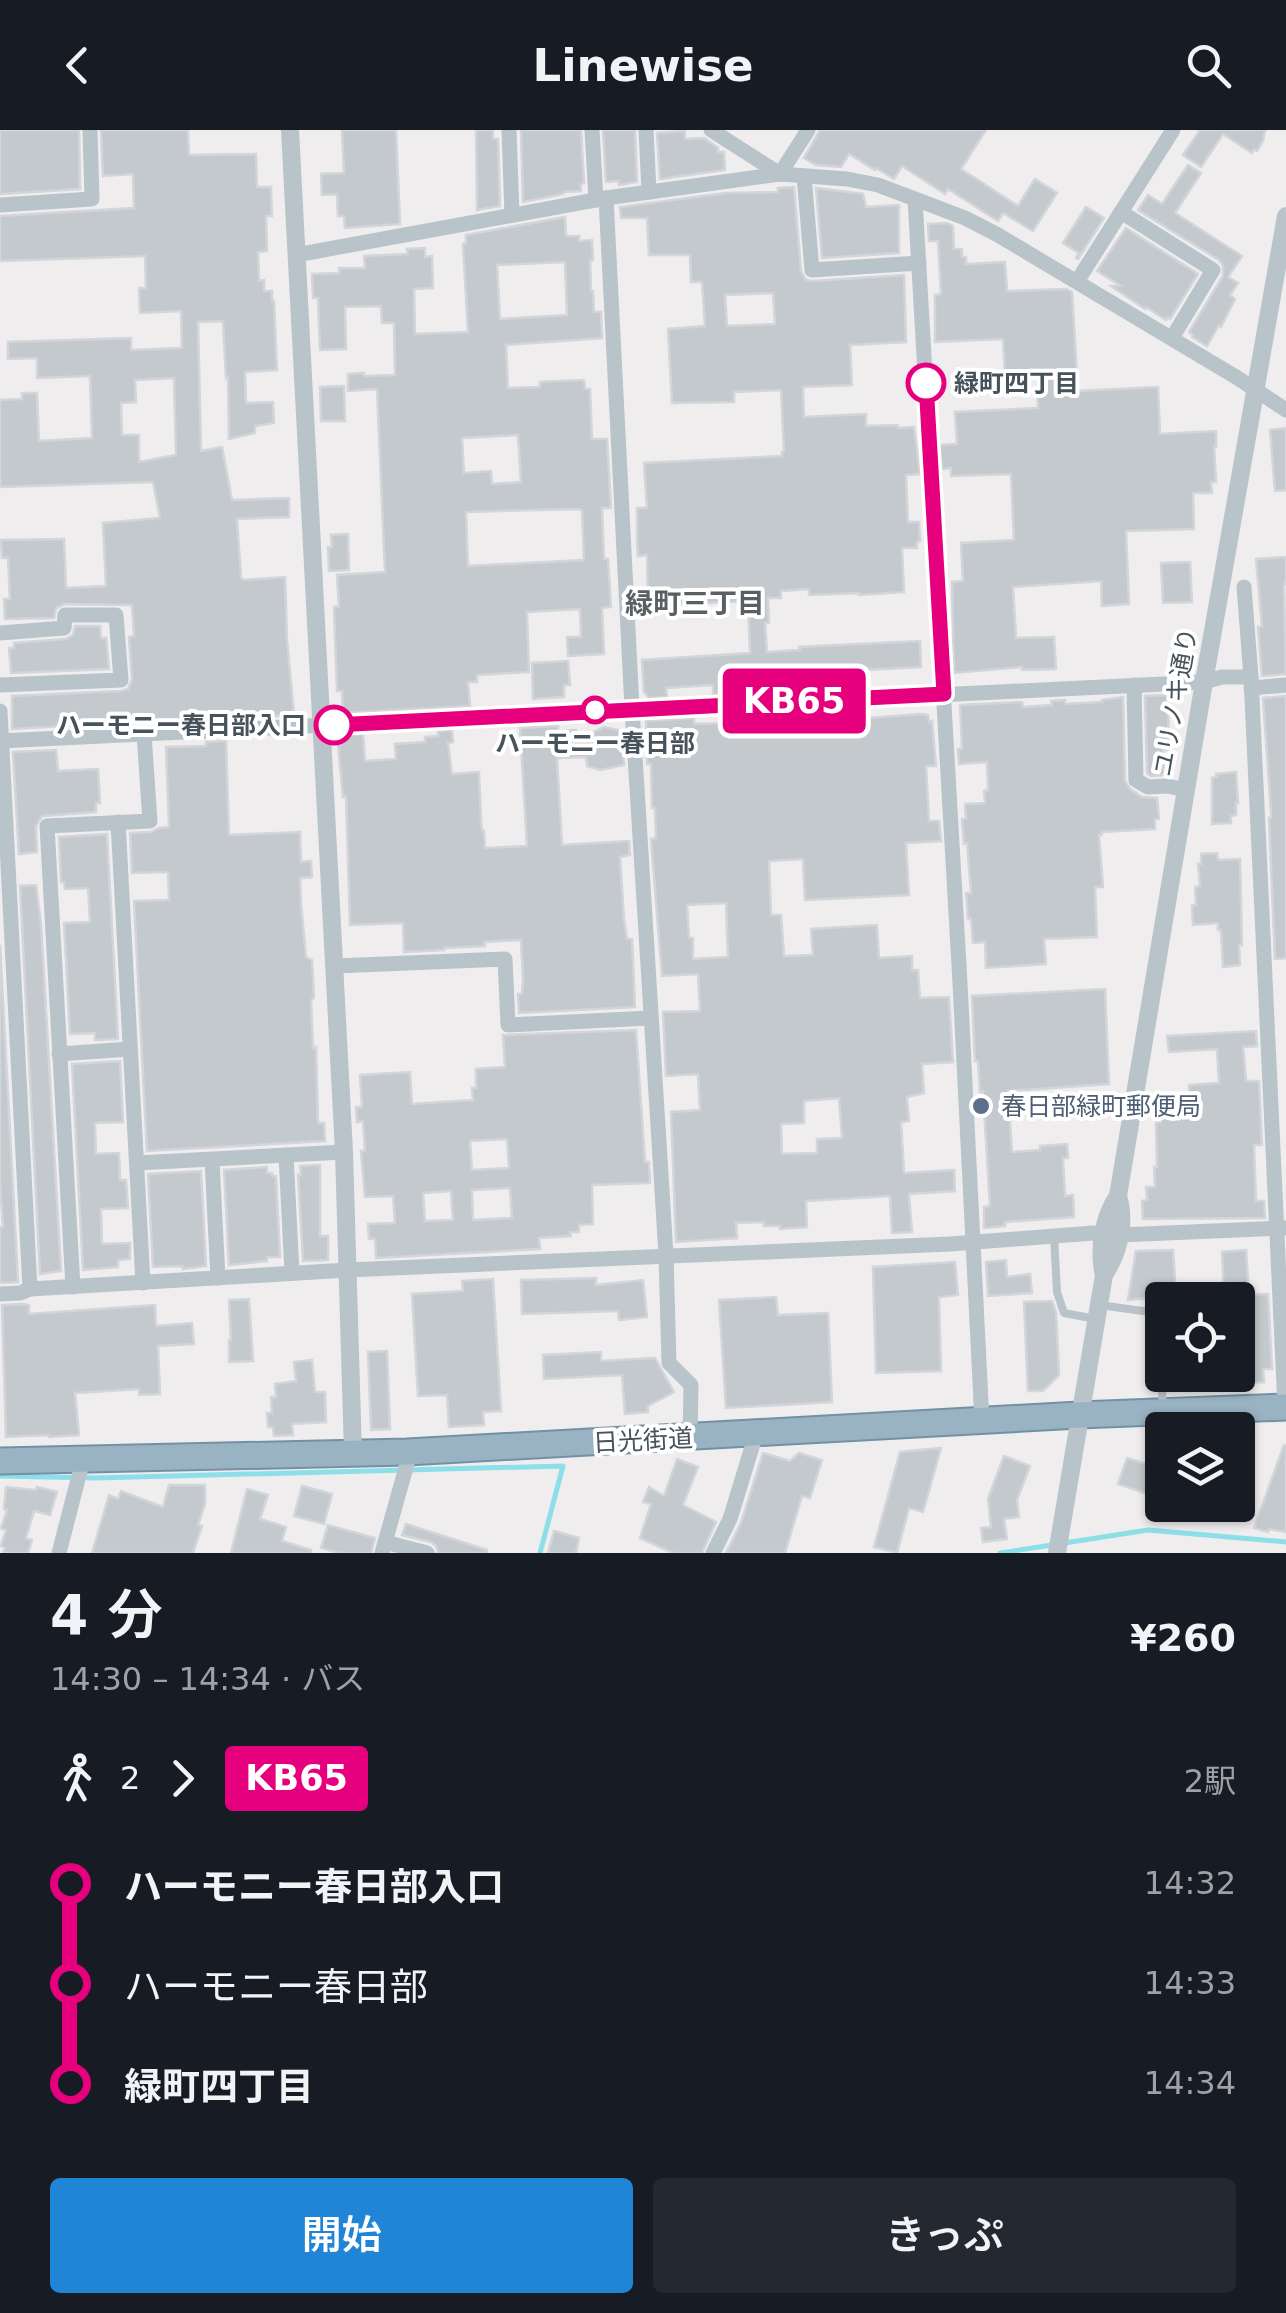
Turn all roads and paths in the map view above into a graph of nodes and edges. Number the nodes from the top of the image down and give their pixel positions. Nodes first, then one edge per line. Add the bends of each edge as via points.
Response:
1 (90, 130) edge
2 (290, 130) edge
3 (508, 130) edge
4 (592, 130) edge
5 (646, 130) edge
6 (711, 130) edge
7 (808, 130) edge
8 (1174, 130) edge
9 (780, 174) junction
10 (804, 176) junction
11 (649, 192) junction
12 (601, 199) junction
13 (915, 199) junction
14 (0, 205) edge
15 (1121, 212) junction
16 (512, 215) junction
17 (1286, 216) edge
18 (1283, 253) edge
19 (296, 255) junction
20 (919, 263) junction
21 (1078, 280) junction
22 (1172, 338) junction
23 (1255, 388) junction
24 (1286, 410) edge
25 (1244, 587) dead end
26 (0, 633) edge
27 (1204, 682) junction
28 (1251, 682) junction
29 (1286, 684) edge
30 (0, 685) edge
31 (1134, 685) junction
32 (944, 694) junction
33 (632, 708) junction
34 (0, 712) edge
35 (322, 725) junction
36 (144, 734) junction
37 (1, 740) edge
38 (1186, 790) junction
39 (118, 822) junction
40 (334, 966) junction
41 (650, 1018) junction
42 (130, 1049) junction
43 (59, 1054) junction
44 (344, 1152) junction
45 (286, 1156) junction
46 (212, 1160) junction
47 (137, 1163) junction
48 (1281, 1228) edge
49 (1112, 1235) junction
50 (1054, 1236) junction
51 (973, 1243) junction
52 (666, 1255) junction
53 (348, 1270) junction
54 (292, 1274) junction
55 (218, 1278) junction
56 (143, 1282) junction
57 (73, 1287) junction
58 (30, 1289) junction
59 (0, 1294) edge
60 (1098, 1312) junction
61 (1285, 1407) edge
62 (1164, 1412) joint
63 (1145, 1413) edge
64 (1080, 1415) junction
65 (982, 1422) junction
66 (756, 1434) junction
67 (690, 1437) junction
68 (407, 1452) junction
69 (353, 1453) junction
70 (84, 1460) junction
71 (0, 1461) edge
72 (384, 1548) edge
73 (58, 1553) edge
74 (427, 1553) edge
75 (712, 1553) edge
76 (1057, 1553) edge

1 - 14 street via 92,199
2 - 19 street
3 - 16 street
4 - 12 street
5 - 11 street
6 - 9 street
7 - 9 street
8 - 15 street
9 - 10 street
9 - 11 street
10 - 13 street via 878,185
10 - 20 street via 812,270
11 - 12 street
12 - 16 street
12 - 33 street
13 - 20 street
13 - 21 street via 998,234
15 - 21 street
15 - 22 street via 1213,270
16 - 19 street
17 - 18 street, ユリノキ通り
18 - 23 street, ユリノキ通り
19 - 35 street
20 - 32 street
21 - 22 street
22 - 23 street
23 - 24 street
23 - 27 street, ユリノキ通り
25 - 28 street
26 - 30 street via 64,628 65,614 116,615 121,680
27 - 28 street
27 - 31 street
27 - 38 street, ユリノキ通り
28 - 29 street
28 - 48 street
31 - 32 street
31 - 38 street via 1136,780
32 - 33 street
32 - 51 street
33 - 35 street
33 - 41 street
34 - 37 street
35 - 36 street
35 - 40 street
36 - 37 street
36 - 39 street via 150,821
37 - 58 street
38 - 49 street, ユリノキ通り via 1118,1196 1110,1208
39 - 42 street
39 - 43 street via 47,826
40 - 41 street via 505,960 508,1025
40 - 44 street
41 - 52 street
42 - 43 street
42 - 47 street
43 - 57 street
44 - 45 street
44 - 53 street
45 - 46 street
45 - 54 street
46 - 47 street
46 - 55 street
47 - 56 street
48 - 49 street
48 - 61 street
49 - 50 street
49 - 60 street, ユリノキ通り via 1101,1263
50 - 51 street
50 - 60 lane via 1064,1312
51 - 52 street
51 - 65 street
52 - 53 street
52 - 67 street via 668,1363 692,1385
53 - 54 street
53 - 69 street
54 - 55 street
55 - 56 street
56 - 57 street
57 - 58 street
58 - 59 street
60 - 62 lane via 1155,1315
60 - 64 street, ユリノキ通り
61 - 62 highway, 日光街道
63 - 64 highway, 日光街道
64 - 65 highway, 日光街道
64 - 76 street, ユリノキ通り
65 - 66 highway, 日光街道
66 - 67 highway, 日光街道
66 - 75 street via 730,1519
67 - 68 highway, 日光街道
68 - 69 highway, 日光街道
68 - 72 street
69 - 70 highway, 日光街道
70 - 71 highway, 日光街道
70 - 73 street
72 - 74 street

